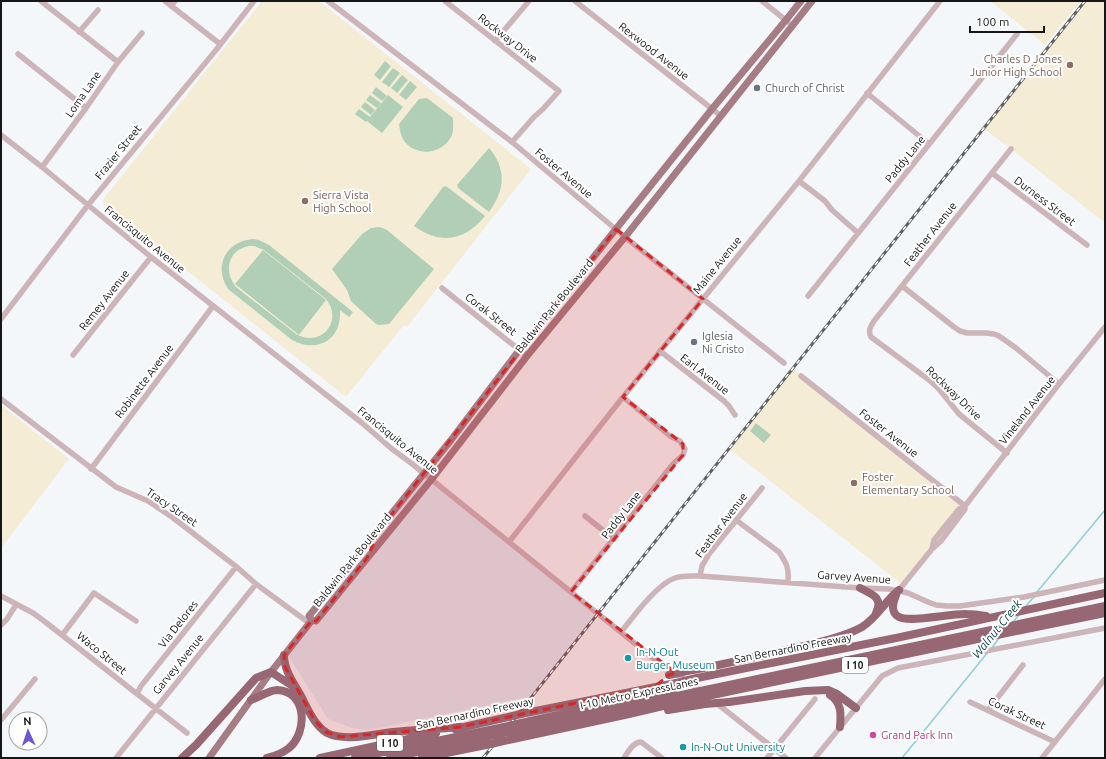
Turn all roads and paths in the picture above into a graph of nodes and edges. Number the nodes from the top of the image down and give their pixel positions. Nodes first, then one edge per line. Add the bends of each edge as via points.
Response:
1 (165, 1) edge
2 (254, 1) edge
3 (328, 1) edge
4 (445, 1) edge
5 (529, 1) edge
6 (575, 1) edge
7 (762, 1) edge
8 (801, 1) edge
9 (812, 1) edge
10 (940, 1) edge
11 (42, 2) edge
12 (173, 3) edge
13 (98, 10) dead end
14 (786, 20) junction
15 (792, 26) junction
16 (78, 32) junction
17 (142, 33) dead end
18 (1018, 34) dead end
19 (495, 41) junction
20 (220, 44) junction
21 (18, 54) dead end
22 (118, 62) junction
23 (867, 93) junction
24 (86, 108) junction
25 (712, 109) junction
26 (721, 116) junction
27 (1, 135) edge
28 (512, 142) junction
29 (929, 144) junction
30 (1011, 149) dead end
31 (42, 167) junction
32 (992, 173) junction
33 (799, 181) junction
34 (88, 205) junction
35 (616, 229) junction
36 (858, 233) junction
37 (625, 237) junction
38 (1087, 245) dead end
39 (151, 257) junction
40 (902, 286) junction
41 (442, 288) dead end
42 (808, 296) dead end
43 (703, 299) junction
44 (213, 306) junction
45 (1, 318) edge
46 (1105, 327) edge
47 (869, 334) joint
48 (520, 349) junction
49 (660, 351) junction
50 (74, 355) dead end
51 (527, 356) junction
52 (784, 363) dead end
53 (801, 376) dead end
54 (1059, 384) junction
55 (623, 397) junction
56 (1, 399) edge
57 (735, 415) dead end
58 (1007, 453) junction
59 (91, 469) junction
60 (424, 474) junction
61 (431, 480) junction
62 (762, 488) dead end
63 (965, 506) junction
64 (585, 516) dead end
65 (736, 520) junction
66 (380, 529) junction
67 (614, 539) junction
68 (509, 542) junction
69 (368, 558) junction
70 (236, 567) junction
71 (700, 576) junction
72 (1105, 580) edge
73 (788, 582) junction
74 (256, 584) junction
75 (860, 588) junction
76 (899, 590) junction
77 (571, 592) junction
78 (1105, 593) edge
79 (1, 596) edge
80 (1105, 598) edge
81 (16, 605) junction
82 (1105, 606) edge
83 (1034, 611) junction
84 (1105, 613) edge
85 (1008, 616) junction
86 (992, 617) junction
87 (872, 618) junction
88 (136, 621) dead end
89 (310, 622) junction
90 (962, 624) junction
91 (1, 625) edge
92 (1105, 628) edge
93 (621, 632) junction
94 (63, 634) junction
95 (284, 655) junction
96 (1023, 665) dead end
97 (271, 672) junction
98 (35, 679) dead end
99 (1105, 679) edge
100 (680, 683) junction
101 (654, 687) junction
102 (296, 689) junction
103 (823, 690) junction
104 (137, 694) junction
105 (694, 696) junction
106 (815, 699) dead end
107 (251, 700) junction
108 (970, 702) dead end
109 (156, 708) junction
110 (856, 708) junction
111 (988, 710) junction
112 (629, 714) junction
113 (1, 720) edge
114 (840, 726) junction
115 (460, 727) junction
116 (504, 732) junction
117 (187, 733) dead end
118 (1055, 742) junction
119 (774, 749) junction
120 (211, 756) edge
121 (116, 758) edge
122 (182, 758) edge
123 (267, 758) edge
124 (320, 758) edge
125 (355, 758) edge
126 (390, 758) edge
127 (422, 758) edge
128 (624, 758) edge
129 (662, 758) edge
130 (767, 758) edge
131 (786, 758) edge
132 (815, 758) edge
133 (1042, 758) edge

1 - 12 street
2 - 20 street, Frazier Street
3 - 28 street, Foster Avenue
4 - 19 street, Rockway Drive
5 - 19 street
6 - 25 street, Rexwood Avenue
7 - 14 street
8 - 14 main road, Baldwin Park Boulevard
9 - 15 main road, Baldwin Park Boulevard
10 - 23 street, Maine Avenue
11 - 16 street
12 - 20 street
13 - 16 street
14 - 15 street
14 - 25 main road, Baldwin Park Boulevard
15 - 26 main road, Baldwin Park Boulevard
16 - 22 street
17 - 22 street, Loma Lane
18 - 29 street, Paddy Lane
19 - 28 street, Rockway Drive via 559,91
20 - 34 street, Frazier Street
21 - 24 street
22 - 24 street, Loma Lane
23 - 29 street
23 - 33 street, Maine Avenue
24 - 31 street, Loma Lane
25 - 26 street, Rexwood Avenue
25 - 35 main road, Baldwin Park Boulevard
26 - 37 main road, Baldwin Park Boulevard
27 - 31 street, Francisquito Avenue
28 - 35 street, Foster Avenue
29 - 36 street, Paddy Lane
30 - 32 street, Feather Avenue
31 - 34 street, Francisquito Avenue
32 - 38 street, Durness Street
32 - 40 street, Feather Avenue
33 - 36 street via 825,201
33 - 43 street, Maine Avenue
34 - 39 street, Francisquito Avenue
34 - 45 street, Frazier Street
35 - 37 street, Foster Avenue
35 - 48 main road, Baldwin Park Boulevard
36 - 42 street, Paddy Lane
37 - 43 street, Foster Avenue
37 - 51 main road, Baldwin Park Boulevard
39 - 44 street, Francisquito Avenue
39 - 50 street, Remey Avenue
40 - 47 street, Feather Avenue via 874,321
40 - 54 street via 954,328 999,336
41 - 48 street, Corak Street
43 - 49 street, Maine Avenue
43 - 52 street, Foster Avenue
44 - 59 street, Robinette Avenue
44 - 60 street, Francisquito Avenue
46 - 54 street, Vineland Avenue
47 - 58 street, Rockway Drive via 929,380 959,414
48 - 51 street, Corak Street
48 - 60 main road, Baldwin Park Boulevard
49 - 55 street, Maine Avenue
49 - 57 street, Earl Avenue via 724,401
51 - 61 main road, Baldwin Park Boulevard
53 - 63 street, Foster Avenue
54 - 58 street, Vineland Avenue
55 - 67 street, Paddy Lane via 670,436 680,441 685,448 683,455 673,464
55 - 68 street, Maine Avenue
56 - 59 street, Tracy Street
58 - 63 street, Vineland Avenue
59 - 70 street, Tracy Street via 116,487 148,500
60 - 61 street, Francisquito Avenue
60 - 66 main road, Baldwin Park Boulevard
61 - 68 street, Francisquito Avenue
61 - 69 main road, Baldwin Park Boulevard
62 - 65 street, Feather Avenue
63 - 76 street, Vineland Avenue via 941,541
64 - 67 street
65 - 71 street, Feather Avenue via 709,554
65 - 73 street via 779,552 788,570
66 - 69 main road
66 - 89 main road, Baldwin Park Boulevard via 309,616
67 - 77 street, Paddy Lane
68 - 77 street, Francisquito Avenue
69 - 89 main road, Baldwin Park Boulevard via 316,621
70 - 74 street, Tracy Street
70 - 104 street, Via Delores
71 - 73 street, Garvey Avenue
71 - 93 street, Garvey Avenue via 682,576 664,584
72 - 76 street, Garvey Avenue via 1024,598 960,606 936,605
73 - 75 street, Garvey Avenue
74 - 89 street, Tracy Street
74 - 109 street, Garvey Avenue
75 - 76 street, Garvey Avenue
75 - 87 highway via 877,599 878,609
76 - 86 highway via 892,605 900,618 967,614
76 - 87 highway
77 - 93 street, Francisquito Avenue
78 - 83 highway, San Bernardino Freeway / I 10
79 - 81 street, Waco Street
80 - 83 highway
81 - 91 street
81 - 94 street, Waco Street
82 - 105 highway, I-10 Metro ExpressLanes, bridge via 710,689
83 - 85 highway, San Bernardino Freeway / I 10
84 - 105 highway, I 10, bridge via 717,694
85 - 86 highway, San Bernardino Freeway / I 10
85 - 90 highway via 975,626
86 - 90 highway, San Bernardino Freeway / I 10
87 - 101 highway, bridge via 853,632 832,639 669,675
88 - 94 street via 94,593
89 - 95 main road, Baldwin Park Boulevard
90 - 100 highway, San Bernardino Freeway / I 10, bridge
92 - 110 street via 898,668 882,676
93 - 119 street, Francisquito Avenue
94 - 104 street, Waco Street
95 - 97 main road, Baldwin Park Boulevard
95 - 102 highway via 285,667
96 - 111 street
97 - 102 highway
97 - 107 main road, Baldwin Park Boulevard
97 - 122 highway via 256,678
98 - 113 street
99 - 118 street
100 - 101 highway, San Bernardino Freeway / I 10
100 - 116 highway, I-10 Metro ExpressLanes via 670,691
101 - 115 highway, San Bernardino Freeway / I 10
102 - 115 highway via 320,727 340,737
103 - 110 highway via 837,694
103 - 112 highway, bridge
103 - 114 highway via 833,696 840,706
104 - 109 street, Waco Street
105 - 112 highway, I 10
105 - 116 highway, I-10 Metro ExpressLanes
106 - 119 street
107 - 120 main road, Baldwin Park Boulevard
107 - 123 highway via 274,690 284,691 295,698 302,714 301,728 295,742 285,752
108 - 111 street, Corak Street
109 - 117 street, Waco Street
109 - 121 street, Garvey Avenue
110 - 114 street
111 - 118 street, Corak Street
112 - 116 highway, I 10
114 - 132 street
115 - 124 highway, San Bernardino Freeway / I 10
116 - 125 highway, I-10 Metro ExpressLanes
116 - 126 highway, I-10 Metro ExpressLanes
116 - 127 highway, I 10, bridge via 491,744
118 - 133 street
119 - 130 street
119 - 131 street, Francisquito Avenue
128 - 129 street via 638,742

